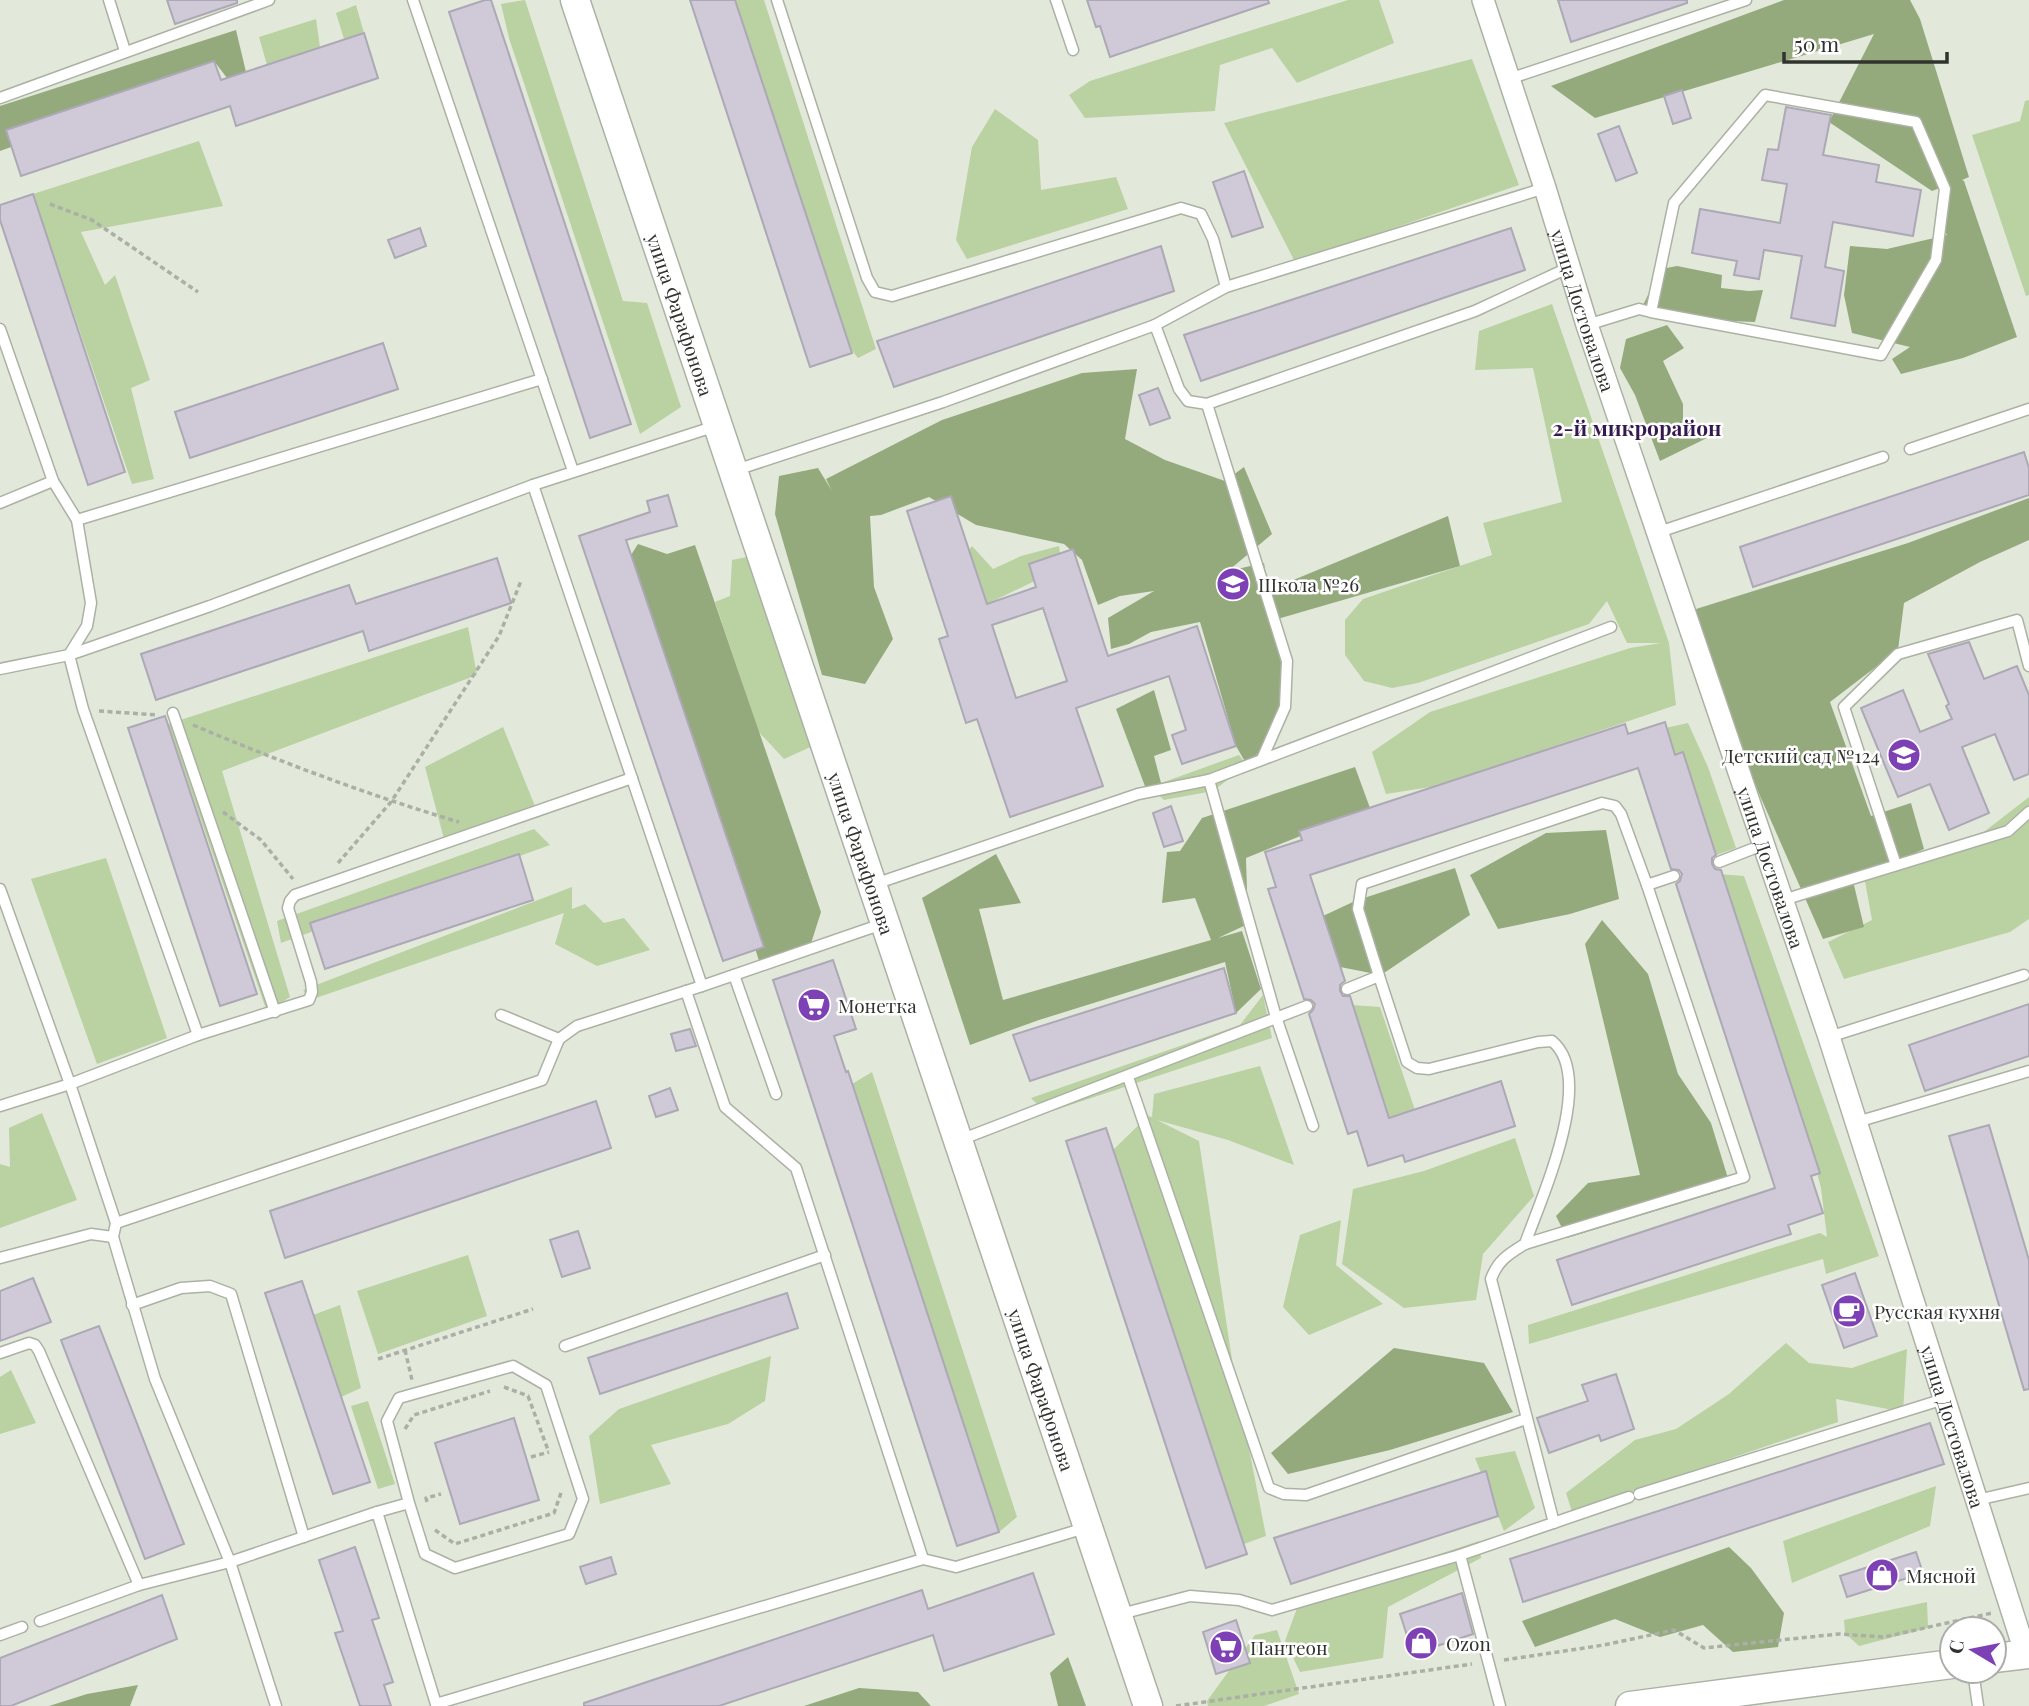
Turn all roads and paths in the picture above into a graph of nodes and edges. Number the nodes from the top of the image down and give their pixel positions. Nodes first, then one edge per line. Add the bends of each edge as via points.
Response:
1 (109, 0) edge
2 (268, 0) edge
3 (413, 0) edge
4 (575, 0) edge
5 (776, 0) edge
6 (1056, 0) edge
7 (1746, 0) edge
8 (1489, 2) edge
9 (1073, 50) dead end
10 (125, 51) junction
11 (1509, 79) junction
12 (0, 98) edge
13 (1545, 188) junction
14 (50, 204) dead end
15 (1570, 267) junction
16 (1226, 287) junction
17 (198, 292) dead end
18 (1651, 312) junction
19 (1155, 325) junction
20 (1587, 325) junction
21 (0, 329) edge
22 (542, 379) junction
23 (1207, 404) junction
24 (2029, 409) edge
25 (718, 426) junction
26 (1910, 449) dead end
27 (1883, 457) dead end
28 (573, 471) junction
29 (733, 471) junction
30 (53, 481) junction
31 (533, 485) junction
32 (0, 503) edge
33 (77, 520) junction
34 (1658, 532) junction
35 (521, 581) dead end
36 (1611, 627) dead end
37 (69, 655) junction
38 (2029, 666) edge
39 (0, 669) edge
40 (83, 709) junction
41 (173, 713) junction
42 (1262, 759) junction
43 (632, 778) junction
44 (1209, 780) junction
45 (201, 794) junction
46 (391, 802) junction
47 (2029, 812) edge
48 (485, 829) junction
49 (1765, 844) junction
50 (1718, 862) dead end
51 (1896, 866) junction
52 (1674, 876) dead end
53 (324, 884) junction
54 (1647, 885) junction
55 (872, 886) junction
56 (0, 889) edge
57 (303, 891) junction
58 (1783, 900) junction
59 (885, 923) junction
60 (734, 975) junction
61 (2024, 975) dead end
62 (1379, 976) junction
63 (702, 986) junction
64 (1348, 989) dead end
65 (687, 991) junction
66 (1307, 1006) dead end
67 (275, 1012) junction
68 (501, 1015) dead end
69 (1276, 1017) junction
70 (198, 1035) junction
71 (1829, 1037) junction
72 (559, 1039) junction
73 (2029, 1071) edge
74 (1128, 1077) junction
75 (70, 1084) junction
76 (775, 1094) dead end
77 (0, 1106) edge
78 (1857, 1122) junction
79 (1313, 1126) dead end
80 (958, 1141) junction
81 (116, 1223) junction
82 (113, 1237) junction
83 (1525, 1244) junction
84 (825, 1255) junction
85 (0, 1258) edge
86 (132, 1306) junction
87 (533, 1309) dead end
88 (565, 1346) dead end
89 (0, 1353) edge
90 (378, 1359) dead end
91 (1944, 1399) junction
92 (1526, 1419) junction
93 (408, 1441) dead end
94 (549, 1452) junction
95 (531, 1457) dead end
96 (553, 1464) dead end
97 (422, 1487) dead end
98 (562, 1489) dead end
99 (2028, 1492) edge
100 (441, 1494) dead end
101 (426, 1498) junction
102 (1977, 1500) junction
103 (409, 1503) junction
104 (429, 1509) dead end
105 (377, 1512) junction
106 (432, 1520) dead end
107 (1554, 1523) junction
108 (1088, 1527) junction
109 (304, 1537) junction
110 (1460, 1555) junction
111 (923, 1559) junction
112 (230, 1562) junction
113 (139, 1585) junction
114 (2011, 1609) junction
115 (1117, 1615) junction
116 (40, 1621) dead end
117 (22, 1627) dead end
118 (0, 1635) edge
119 (2028, 1654) edge
120 (2008, 1656) edge
121 (1487, 1662) junction
122 (1938, 1666) edge
123 (1975, 1685) edge
124 (276, 1706) edge
125 (1148, 1706) edge
126 (1176, 1706) edge
127 (1500, 1706) edge
128 (1630, 1706) edge
129 (1979, 1706) edge

1 - 10 lane
2 - 10 lane
3 - 22 lane
4 - 25 street, улица Фарафонова
5 - 16 lane via 875,292 892,296 1181,208 1201,214
6 - 9 lane
7 - 11 lane
8 - 11 street, улица Достовалова
10 - 12 lane
11 - 13 street, улица Достовалова
13 - 15 street, улица Достовалова
13 - 16 lane
14 - 17 path via 92,220
15 - 20 street, улица Достовалова
15 - 23 lane via 1475,311
16 - 19 lane
18 - 18 lane via 1881,355 1936,260 1945,189 1916,122 1765,95 1674,203
18 - 20 lane via 1639,309
19 - 23 lane via 1179,389 1188,401
19 - 29 lane
20 - 34 street, улица Достовалова
21 - 30 lane
22 - 28 lane
22 - 33 lane
23 - 42 lane via 1287,661 1285,707
24 - 26 lane
25 - 28 lane
25 - 29 street, улица Фарафонова
27 - 34 lane
28 - 31 lane
29 - 55 street, улица Фарафонова
30 - 32 lane
30 - 33 lane
31 - 37 lane
31 - 43 lane
33 - 37 lane via 91,603 87,626
34 - 49 street, улица Достовалова
35 - 46 path via 499,636
36 - 42 lane
37 - 39 lane
37 - 40 lane
38 - 51 lane via 2017,620 1898,654 1844,707
40 - 41 path via 137,715
40 - 70 lane
41 - 45 lane
41 - 46 path via 282,762
42 - 44 lane
43 - 48 lane
43 - 63 lane
44 - 55 lane via 1138,794
44 - 69 lane
45 - 57 path via 261,840
45 - 67 lane
46 - 48 path
46 - 53 path
47 - 51 lane via 2008,831
48 - 53 lane
49 - 50 lane
49 - 58 street, улица Достовалова
51 - 58 lane
52 - 54 lane
53 - 57 lane
54 - 62 lane via 1615,806 1602,803 1581,808 1362,884 1358,909
54 - 83 lane via 1744,1177
55 - 59 street, улица Фарафонова
56 - 75 lane
57 - 67 lane via 288,908 312,992 309,1000
58 - 71 street, улица Достовалова
59 - 60 lane
59 - 80 street, улица Фарафонова
60 - 63 lane
60 - 76 lane
61 - 71 lane
62 - 64 lane
62 - 83 lane via 1407,1062 1417,1068 1538,1042 1552,1041 1562,1049 1570,1080 1567,1121
63 - 65 lane
65 - 72 lane via 577,1026
65 - 84 lane via 725,1107 796,1168
66 - 69 lane
67 - 70 lane
68 - 72 lane
69 - 74 lane
69 - 79 lane
70 - 75 lane
71 - 78 street, улица Достовалова
72 - 81 lane via 542,1080
73 - 78 lane
74 - 80 lane
74 - 92 lane via 1269,1489 1306,1495
75 - 77 lane
75 - 81 lane
78 - 91 street, улица Достовалова
80 - 108 street, улица Фарафонова
81 - 82 lane
82 - 85 lane via 91,1234
82 - 86 lane
83 - 92 lane via 1504,1257 1491,1279
84 - 88 lane
84 - 111 lane
86 - 109 lane via 181,1288 209,1286 231,1294
86 - 112 lane via 155,1378
87 - 90 path
89 - 113 lane via 29,1343 39,1351
91 - 102 street, улица Достовалова
91 - 107 lane
92 - 107 lane
93 - 94 path via 405,1429 414,1415 506,1386 528,1396
94 - 95 path
94 - 96 path
97 - 101 path
98 - 106 path via 554,1513 455,1544 436,1531
99 - 102 lane
100 - 101 path
101 - 103 path
101 - 104 path
102 - 114 street, улица Достовалова
103 - 103 lane via 387,1420 399,1398 513,1366 546,1385 583,1499 569,1534 455,1568 425,1554
103 - 105 lane
105 - 109 lane
105 - 111 lane via 436,1704
107 - 110 lane
108 - 111 lane via 956,1567
108 - 115 street, улица Фарафонова
109 - 112 lane
110 - 115 lane via 1272,1609 1239,1600 1190,1596
110 - 121 lane
112 - 113 lane
112 - 124 lane
113 - 116 lane
114 - 119 street, улица Достовалова
114 - 121 path via 1884,1637 1839,1634 1703,1648 1674,1630 1604,1646
115 - 125 street, улица Фарафонова
117 - 118 lane
119 - 120 street
121 - 126 path
121 - 127 lane
122 - 128 street
123 - 129 lane

